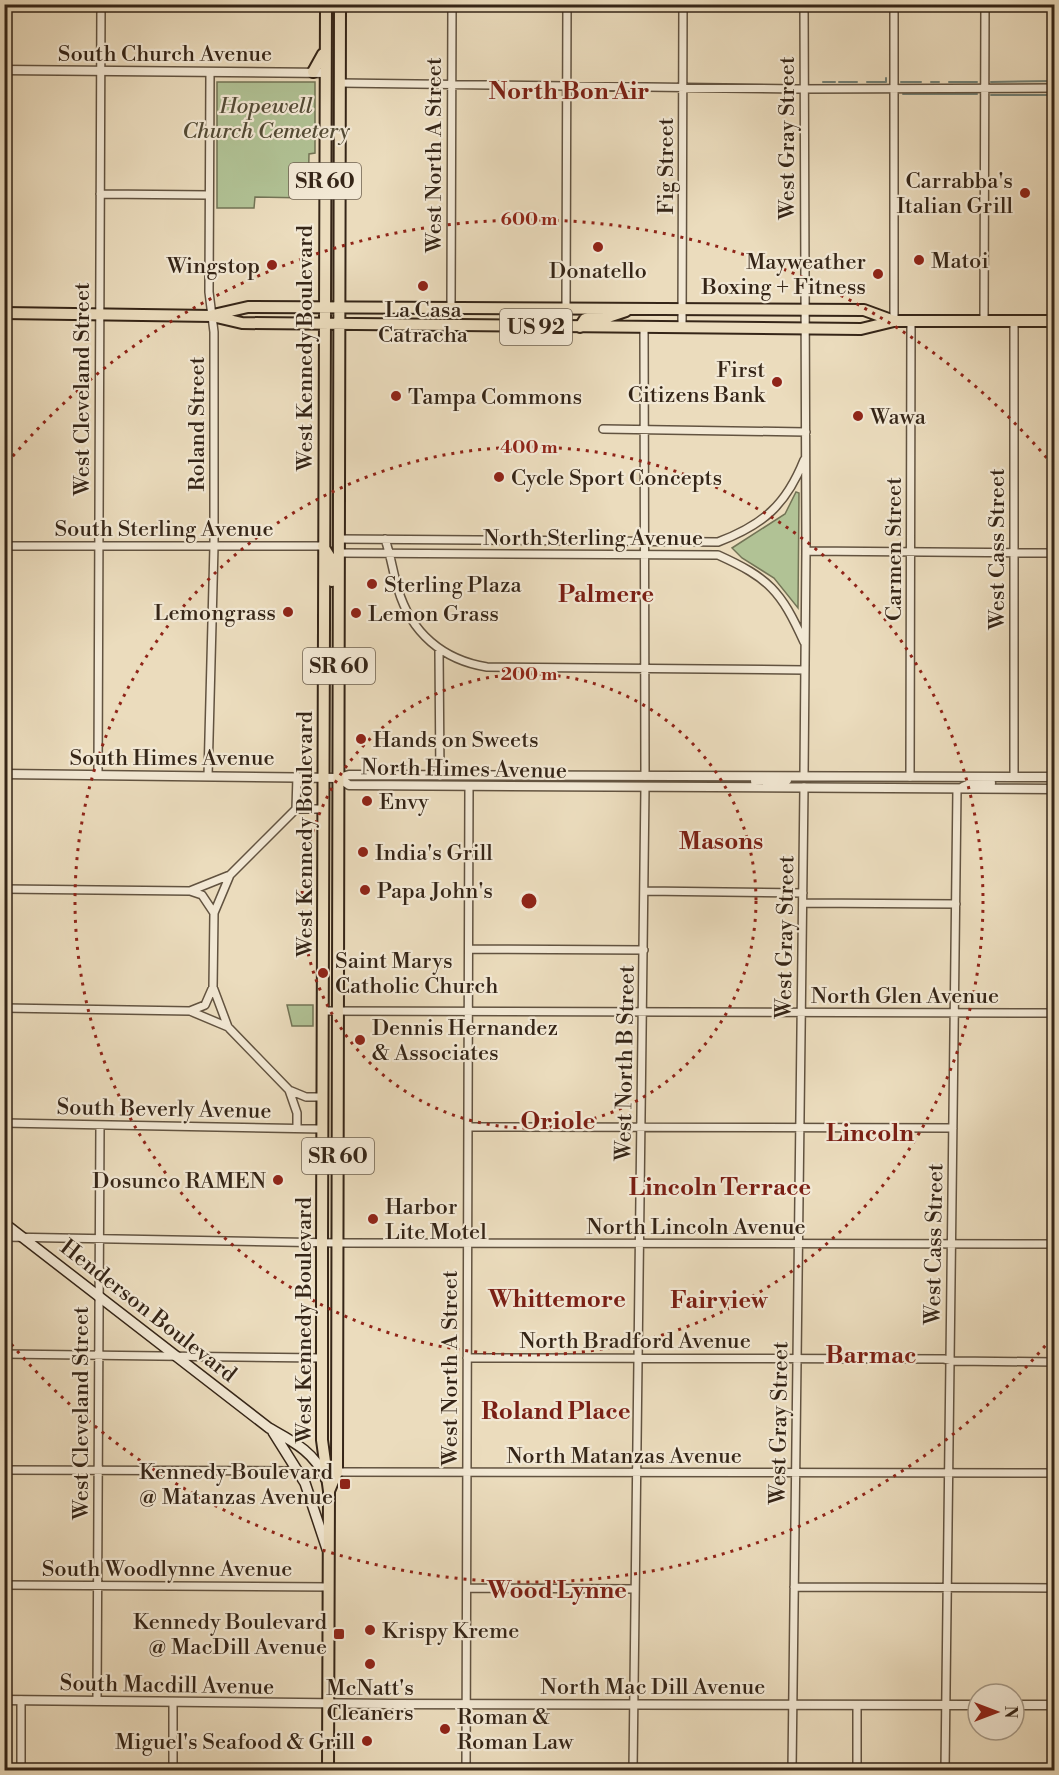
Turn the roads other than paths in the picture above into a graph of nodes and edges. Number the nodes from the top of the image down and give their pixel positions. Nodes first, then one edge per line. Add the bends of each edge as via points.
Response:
1 (101, 4) edge
2 (328, 4) edge
3 (340, 4) edge
4 (452, 4) edge
5 (567, 4) edge
6 (683, 4) edge
7 (804, 4) edge
8 (894, 4) edge
9 (985, 4) edge
10 (326, 42) junction
11 (4, 70) edge
12 (101, 71) junction
13 (210, 72) junction
14 (313, 72) junction
15 (326, 74) junction
16 (340, 83) junction
17 (451, 86) junction
18 (567, 86) junction
19 (683, 88) junction
20 (894, 88) junction
21 (1054, 88) edge
22 (804, 89) junction
23 (985, 89) junction
24 (100, 194) junction
25 (209, 195) junction
26 (339, 307) junction
27 (451, 307) junction
28 (324, 308) junction
29 (566, 308) junction
30 (635, 308) junction
31 (682, 309) junction
32 (804, 310) junction
33 (4, 313) edge
34 (99, 315) junction
35 (212, 316) junction
36 (894, 321) junction
37 (911, 321) junction
38 (984, 321) junction
39 (1014, 321) junction
40 (1054, 321) edge
41 (324, 323) junction
42 (339, 324) junction
43 (580, 327) junction
44 (644, 327) junction
45 (682, 328) junction
46 (804, 329) junction
47 (603, 429) dead end
48 (645, 429) junction
49 (806, 432) junction
50 (806, 455) junction
51 (323, 472) junction
52 (339, 539) junction
53 (385, 540) junction
54 (536, 542) junction
55 (564, 542) junction
56 (718, 542) junction
57 (645, 543) junction
58 (4, 546) edge
59 (99, 546) junction
60 (214, 546) junction
61 (323, 546) junction
62 (806, 550) junction
63 (910, 551) junction
64 (1014, 553) junction
65 (339, 554) junction
66 (391, 554) junction
67 (536, 554) junction
68 (1054, 554) edge
69 (564, 555) junction
70 (645, 555) junction
71 (718, 555) junction
72 (339, 622) junction
73 (805, 644) junction
74 (440, 651) junction
75 (645, 669) junction
76 (805, 670) junction
77 (4, 774) edge
78 (99, 774) junction
79 (804, 775) junction
80 (208, 776) junction
81 (297, 776) junction
82 (440, 776) junction
83 (645, 776) junction
84 (323, 777) junction
85 (883, 777) junction
86 (910, 777) junction
87 (1014, 777) junction
88 (1054, 777) edge
89 (339, 778) junction
90 (469, 786) junction
91 (737, 786) junction
92 (645, 787) junction
93 (804, 787) junction
94 (1052, 787) edge
95 (957, 789) junction
96 (296, 809) junction
97 (323, 809) junction
98 (230, 875) junction
99 (4, 889) edge
100 (190, 891) junction
101 (645, 891) junction
102 (803, 893) junction
103 (803, 903) junction
104 (956, 904) junction
105 (214, 913) junction
106 (469, 949) junction
107 (644, 950) junction
108 (213, 987) junction
109 (4, 1008) edge
110 (190, 1011) junction
111 (323, 1011) junction
112 (338, 1011) junction
113 (468, 1012) junction
114 (643, 1012) junction
115 (801, 1012) junction
116 (955, 1012) junction
117 (1054, 1013) edge
118 (228, 1027) junction
119 (289, 1090) junction
120 (322, 1097) junction
121 (4, 1123) edge
122 (100, 1125) junction
123 (468, 1127) junction
124 (641, 1127) junction
125 (297, 1128) junction
126 (800, 1128) junction
127 (953, 1128) junction
128 (322, 1129) junction
129 (4, 1223) edge
130 (4, 1237) edge
131 (22, 1237) junction
132 (99, 1239) junction
133 (322, 1243) junction
134 (337, 1243) junction
135 (467, 1243) junction
136 (640, 1244) junction
137 (799, 1244) junction
138 (951, 1244) junction
139 (1054, 1244) edge
140 (98, 1296) junction
141 (4, 1354) edge
142 (98, 1356) junction
143 (177, 1357) junction
144 (322, 1358) junction
145 (467, 1358) junction
146 (638, 1358) junction
147 (797, 1358) junction
148 (949, 1360) junction
149 (1054, 1362) edge
150 (270, 1428) junction
151 (4, 1470) edge
152 (98, 1471) junction
153 (299, 1471) junction
154 (337, 1472) junction
155 (467, 1472) junction
156 (637, 1472) junction
157 (796, 1473) junction
158 (948, 1473) junction
159 (1054, 1473) edge
160 (329, 1491) junction
161 (329, 1554) junction
162 (4, 1585) edge
163 (97, 1586) junction
164 (329, 1587) junction
165 (794, 1587) junction
166 (946, 1587) junction
167 (467, 1588) junction
168 (1054, 1588) edge
169 (635, 1589) junction
170 (4, 1700) edge
171 (21, 1700) junction
172 (97, 1701) junction
173 (173, 1702) junction
174 (328, 1703) junction
175 (466, 1704) junction
176 (633, 1704) junction
177 (792, 1704) junction
178 (857, 1704) junction
179 (945, 1705) junction
180 (966, 1705) edge
181 (1026, 1705) edge
182 (1054, 1706) edge
183 (21, 1770) edge
184 (173, 1770) edge
185 (328, 1770) edge
186 (466, 1770) edge
187 (633, 1770) edge
188 (792, 1770) edge
189 (857, 1770) edge
190 (945, 1770) edge

1 - 12 street, West Cleveland Street
2 - 10 main road, West Kennedy Boulevard / SR 60
2 - 16 main road via 332,74
3 - 16 main road, West Kennedy Boulevard / SR 60
4 - 17 street, West North A Street
5 - 18 street
6 - 19 street, Fig Street
7 - 22 street, West Gray Street
8 - 20 street
9 - 23 street
10 - 14 main road
10 - 15 main road, West Kennedy Boulevard / SR 60
11 - 12 street, South Church Avenue
12 - 13 street, South Church Avenue
12 - 24 street, West Cleveland Street
13 - 14 street, South Church Avenue
13 - 25 street, Roland Street
14 - 15 street, South Church Avenue
15 - 28 main road, West Kennedy Boulevard / SR 60
16 - 17 street
16 - 26 main road, West Kennedy Boulevard / SR 60
17 - 18 street
17 - 27 street, West North A Street
18 - 19 street
18 - 29 street
19 - 22 street
19 - 31 street, Fig Street
20 - 22 street
20 - 23 street
20 - 36 street
21 - 23 street
22 - 32 street, West Gray Street
23 - 38 street
24 - 25 street
24 - 34 street, West Cleveland Street
25 - 35 street, Roland Street
26 - 27 main road, US 92
26 - 28 main road, US 92
26 - 42 main road, West Kennedy Boulevard / SR 60
27 - 29 main road, US 92
28 - 35 main road, US 92 via 248,307
28 - 41 main road, West Kennedy Boulevard / SR 60
29 - 30 main road, US 92
30 - 31 main road, US 92
30 - 43 main road via 585,319
31 - 32 main road, US 92
31 - 45 street, Fig Street
32 - 36 main road, US 92 via 864,310
32 - 46 street, West Gray Street
33 - 34 main road, US 92
34 - 35 main road, US 92
34 - 59 street, West Cleveland Street
35 - 41 main road, US 92 via 242,323
35 - 60 street, Roland Street
36 - 37 main road, US 92
36 - 46 main road, US 92 via 861,329
37 - 38 main road, US 92
37 - 63 street, Carmen Street
38 - 39 main road, US 92
39 - 40 main road, US 92
39 - 64 street, West Cass Street
41 - 42 main road, US 92
41 - 51 main road, West Kennedy Boulevard / SR 60
42 - 43 main road, US 92
42 - 52 main road, West Kennedy Boulevard / SR 60
43 - 44 main road, US 92
44 - 45 main road, US 92
44 - 48 street
45 - 46 main road, US 92
46 - 49 street, West Gray Street
47 - 48 street
48 - 49 street
48 - 57 street
49 - 50 street, West Gray Street
50 - 56 street, North Sterling Avenue via 779,506 746,532
50 - 62 street, West Gray Street
51 - 61 main road, West Kennedy Boulevard / SR 60
51 - 65 main road via 331,486 331,532
52 - 53 street, North Sterling Avenue
52 - 65 main road, West Kennedy Boulevard / SR 60
53 - 54 street, North Sterling Avenue
53 - 66 street
54 - 55 street, North Sterling Avenue
54 - 67 street
55 - 57 street, North Sterling Avenue
55 - 69 street
56 - 57 street, North Sterling Avenue
56 - 71 street
57 - 70 street
58 - 59 street, South Sterling Avenue
59 - 60 street, South Sterling Avenue
59 - 78 street, West Cleveland Street
60 - 61 street, South Sterling Avenue
60 - 80 street, Roland Street
61 - 72 main road via 332,559 332,607
61 - 84 main road, West Kennedy Boulevard / SR 60
62 - 63 street
62 - 73 street, West Gray Street
63 - 64 street
63 - 86 street, Carmen Street
64 - 68 street
64 - 87 street, West Cass Street
65 - 66 street, North Sterling Avenue
65 - 72 main road, West Kennedy Boulevard / SR 60
66 - 67 street, North Sterling Avenue
66 - 74 street via 398,590 408,613 428,642
67 - 69 street, North Sterling Avenue
69 - 70 street, North Sterling Avenue
70 - 71 street, North Sterling Avenue
70 - 75 street
71 - 73 street, North Sterling Avenue via 769,584 786,606
72 - 89 main road, West Kennedy Boulevard / SR 60
73 - 76 street, West Gray Street
74 - 75 street via 487,667
74 - 82 street
75 - 76 street
75 - 83 street
76 - 79 street, West Gray Street
77 - 78 street, South Himes Avenue
78 - 80 street, South Himes Avenue
79 - 83 street, North Himes Avenue
79 - 85 street, North Himes Avenue
79 - 91 street via 794,780 750,781
80 - 81 street, South Himes Avenue
81 - 84 street, South Himes Avenue
81 - 96 street
82 - 83 street, North Himes Avenue
82 - 89 street, North Himes Avenue
84 - 89 street, South Himes Avenue
84 - 97 main road, West Kennedy Boulevard / SR 60
85 - 86 street, North Himes Avenue
85 - 93 street via 874,781 818,781
86 - 87 street, North Himes Avenue
87 - 88 street, North Himes Avenue
87 - 95 street via 1008,782 972,783
89 - 90 street, North Himes Avenue via 349,785
89 - 112 main road, West Kennedy Boulevard / SR 60
90 - 92 street, North Himes Avenue
90 - 106 street, West North A Street
91 - 92 street, North Himes Avenue
91 - 93 street, North Himes Avenue
92 - 101 street, West North B Street
93 - 95 street, North Himes Avenue
93 - 102 street, West Gray Street
94 - 95 street, North Himes Avenue
95 - 104 street, West Cass Street
96 - 97 street
96 - 98 street
97 - 111 main road, West Kennedy Boulevard / SR 60
98 - 100 street
98 - 105 street
99 - 100 street
100 - 105 street via 202,895
101 - 102 street
101 - 107 street, West North B Street
102 - 103 street, West Gray Street
103 - 104 street
103 - 115 street, West Gray Street
104 - 116 street, West Cass Street
105 - 108 street
106 - 107 street
106 - 113 street, West North A Street
107 - 114 street, West North B Street
108 - 110 street via 205,1005
108 - 118 street
109 - 110 street
110 - 118 street
111 - 112 street, North Glen Avenue
111 - 120 main road, West Kennedy Boulevard / SR 60
112 - 113 street, North Glen Avenue
112 - 134 main road, West Kennedy Boulevard / SR 60
113 - 114 street, North Glen Avenue
113 - 123 street, West North A Street
114 - 115 street, North Glen Avenue
114 - 124 street, West North B Street
115 - 116 street, North Glen Avenue
115 - 126 street, West Gray Street
116 - 117 street, North Glen Avenue
116 - 127 street, West Cass Street
118 - 119 street
119 - 120 street via 306,1097
119 - 125 street via 297,1113
120 - 128 main road, West Kennedy Boulevard / SR 60
121 - 122 street, South Beverly Avenue
122 - 125 street, South Beverly Avenue
122 - 132 street, West Cleveland Street
123 - 124 street
123 - 135 street, West North A Street
124 - 126 street
124 - 136 street, West North B Street
125 - 128 street, South Beverly Avenue
126 - 127 street
126 - 137 street, West Gray Street
127 - 138 street, West Cass Street
128 - 133 main road, West Kennedy Boulevard / SR 60
129 - 131 main road, Henderson Boulevard
130 - 131 street, North Lincoln Avenue
131 - 132 street, North Lincoln Avenue
131 - 140 main road, Henderson Boulevard
132 - 133 street, North Lincoln Avenue
132 - 140 street, West Cleveland Street
133 - 134 street, North Lincoln Avenue
133 - 144 main road, West Kennedy Boulevard / SR 60
134 - 135 street, North Lincoln Avenue
134 - 154 main road, West Kennedy Boulevard / SR 60
135 - 136 street, North Lincoln Avenue
135 - 145 street, West North A Street
136 - 137 street, North Lincoln Avenue
136 - 146 street, West North B Street
137 - 138 street, North Lincoln Avenue
137 - 147 street, West Gray Street
138 - 139 street, North Lincoln Avenue
138 - 148 street, West Cass Street
140 - 142 street, West Cleveland Street
140 - 143 main road, Henderson Boulevard
141 - 142 street
142 - 143 street
142 - 152 street, West Cleveland Street
143 - 144 street
143 - 150 main road, Henderson Boulevard
144 - 160 main road, West Kennedy Boulevard / SR 60 via 322,1440
145 - 146 street, North Bradford Avenue
145 - 155 street, West North A Street
146 - 147 street, North Bradford Avenue
146 - 156 street, West North B Street
147 - 148 street, North Bradford Avenue
147 - 157 street, West Gray Street
148 - 149 street, North Bradford Avenue
148 - 158 street, West Cass Street
150 - 153 main road, Henderson Boulevard
150 - 160 main road, Henderson Boulevard via 313,1456
151 - 152 street
152 - 153 street
152 - 163 street, West Cleveland Street
153 - 161 main road, Henderson Boulevard
154 - 155 street, North Matanzas Avenue
154 - 160 main road, SR 60
155 - 156 street, North Matanzas Avenue
155 - 167 street, West North A Street
156 - 157 street, North Matanzas Avenue
156 - 169 street, West North B Street
157 - 158 street, North Matanzas Avenue
157 - 165 street, West Gray Street
158 - 159 street, North Matanzas Avenue
158 - 166 street, West Cass Street
160 - 161 main road, West Kennedy Boulevard / SR 60
161 - 164 main road, West Kennedy Boulevard / SR 60
162 - 163 street, South Woodlynne Avenue
163 - 164 street, South Woodlynne Avenue
163 - 172 street, West Cleveland Street
164 - 174 main road, West Kennedy Boulevard / SR 60
165 - 166 street
165 - 177 street, West Gray Street
166 - 168 street
166 - 179 street, West Cass Street
167 - 169 street
167 - 175 street, West North A Street
169 - 176 street, West North B Street
170 - 171 street, South Macdill Avenue
171 - 172 street, South Macdill Avenue
171 - 183 street
172 - 173 street, South Macdill Avenue
173 - 174 street, South Macdill Avenue
173 - 184 street
174 - 175 street, North Mac Dill Avenue
174 - 185 main road, West Kennedy Boulevard / SR 60
175 - 176 street, North Mac Dill Avenue
175 - 186 street, West North A Street
176 - 177 street, North Mac Dill Avenue
176 - 187 street, West North B Street
177 - 178 street, North Mac Dill Avenue
177 - 188 street, West Gray Street
178 - 179 street, North Mac Dill Avenue
178 - 189 street
179 - 180 street, North Mac Dill Avenue
179 - 190 street, West Cass Street
181 - 182 street

